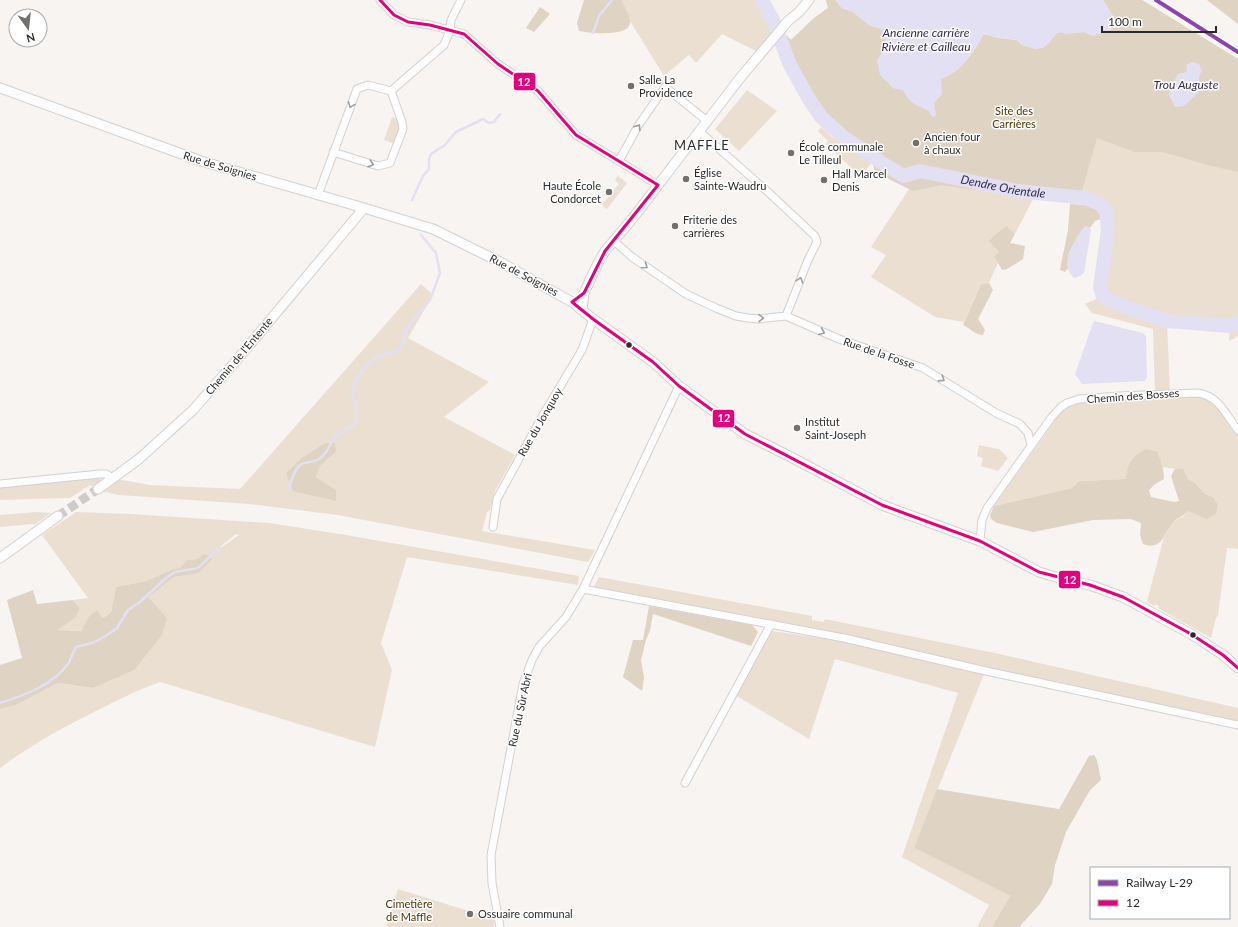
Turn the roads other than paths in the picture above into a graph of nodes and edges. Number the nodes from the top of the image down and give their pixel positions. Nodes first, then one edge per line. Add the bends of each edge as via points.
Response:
1 (380, 0) edge
2 (461, 0) edge
3 (809, 0) edge
4 (450, 31) junction
5 (0, 88) edge
6 (391, 90) junction
7 (707, 121) junction
8 (699, 131) junction
9 (333, 152) junction
10 (619, 161) junction
11 (658, 185) junction
12 (318, 195) junction
13 (364, 208) junction
14 (614, 241) junction
15 (584, 293) junction
16 (572, 302) junction
17 (582, 310) junction
18 (786, 316) junction
19 (593, 319) junction
20 (679, 386) junction
21 (1238, 430) edge
22 (1031, 445) junction
23 (113, 478) junction
24 (0, 484) edge
25 (98, 489) tunnel mouth
26 (58, 516) tunnel mouth
27 (493, 528) dead end
28 (980, 541) junction
29 (0, 558) edge
30 (583, 589) junction
31 (771, 624) junction
32 (1238, 668) edge
33 (1238, 725) edge
34 (685, 783) dead end
35 (500, 927) edge

1 - 4 street via 394,15 408,22
2 - 4 street via 451,20
3 - 7 street via 788,21
4 - 6 street via 444,45
4 - 10 street via 464,34 498,64 538,91 576,135
5 - 12 street, Rue de Soignies via 201,161
6 -> 9 street via 368,84 357,89
9 -> 6 street via 378,166 390,162 403,129
7 - 8 street
10 -> 7 street via 638,126 665,87
8 - 11 street
18 -> 8 street via 817,242 815,236
9 - 12 street
10 - 11 street
11 - 14 street
12 - 13 street, Rue de Soignies
13 - 16 street, Rue de Soignies via 433,230 500,262
13 - 23 street, Chemin de l'Entente via 193,410 139,459
14 - 15 street via 599,261
14 -> 18 street, Rue de la Fosse via 632,257 686,294 716,308 748,318
15 - 16 street
15 - 17 street
16 - 17 street, Rue de Soignies
17 - 19 street, Rue de Soignies
18 -> 22 street, Rue de la Fosse via 839,339 923,368 996,413 1020,424 1028,433
19 - 20 street, Rue de Soignies via 653,362
19 - 27 street, Rue du Jonquoy via 582,350 497,499
20 - 28 street, Rue de Soignies via 745,434 882,505
20 - 30 street, Rue du Sûr Abri
21 - 22 street, Chemin des Bosses via 1220,406 1210,396 1202,393 1106,397 1074,400 1064,405
22 - 28 street via 984,514
23 - 24 street via 100,474
23 - 25 street, Chemin de l'Entente
26 - 29 street
28 - 32 street, Rue de Soignies via 1039,572 1090,585 1123,597 1191,634
30 - 31 street
30 - 35 street, Rue du Sûr Abri via 566,617 539,647 523,684 492,855 492,888
31 - 33 street
31 - 34 street

